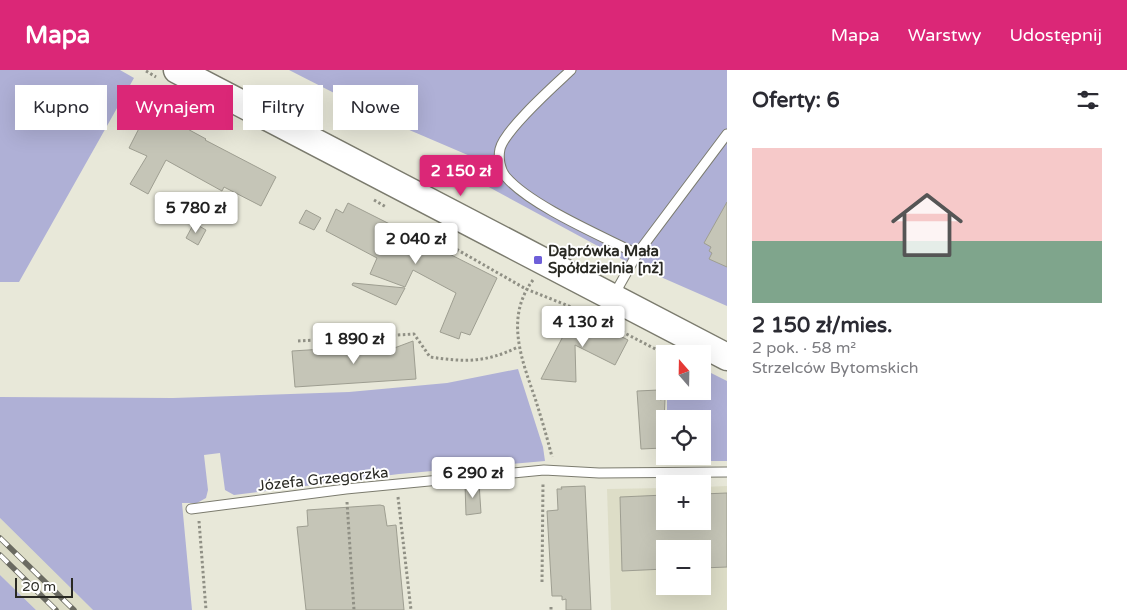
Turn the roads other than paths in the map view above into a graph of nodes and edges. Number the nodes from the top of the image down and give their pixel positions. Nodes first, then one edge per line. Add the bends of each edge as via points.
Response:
1 (177, 70) edge
2 (571, 70) edge
3 (727, 134) edge
4 (637, 254) junction
5 (617, 300) junction
6 (727, 358) edge
7 (727, 472) edge
8 (194, 508) road end

1 - 5 street
2 - 4 lane via 502,143 502,170 524,194
3 - 4 lane
4 - 5 lane via 619,286
5 - 6 street
7 - 8 lane, Józefa Grzegorzka via 544,470

